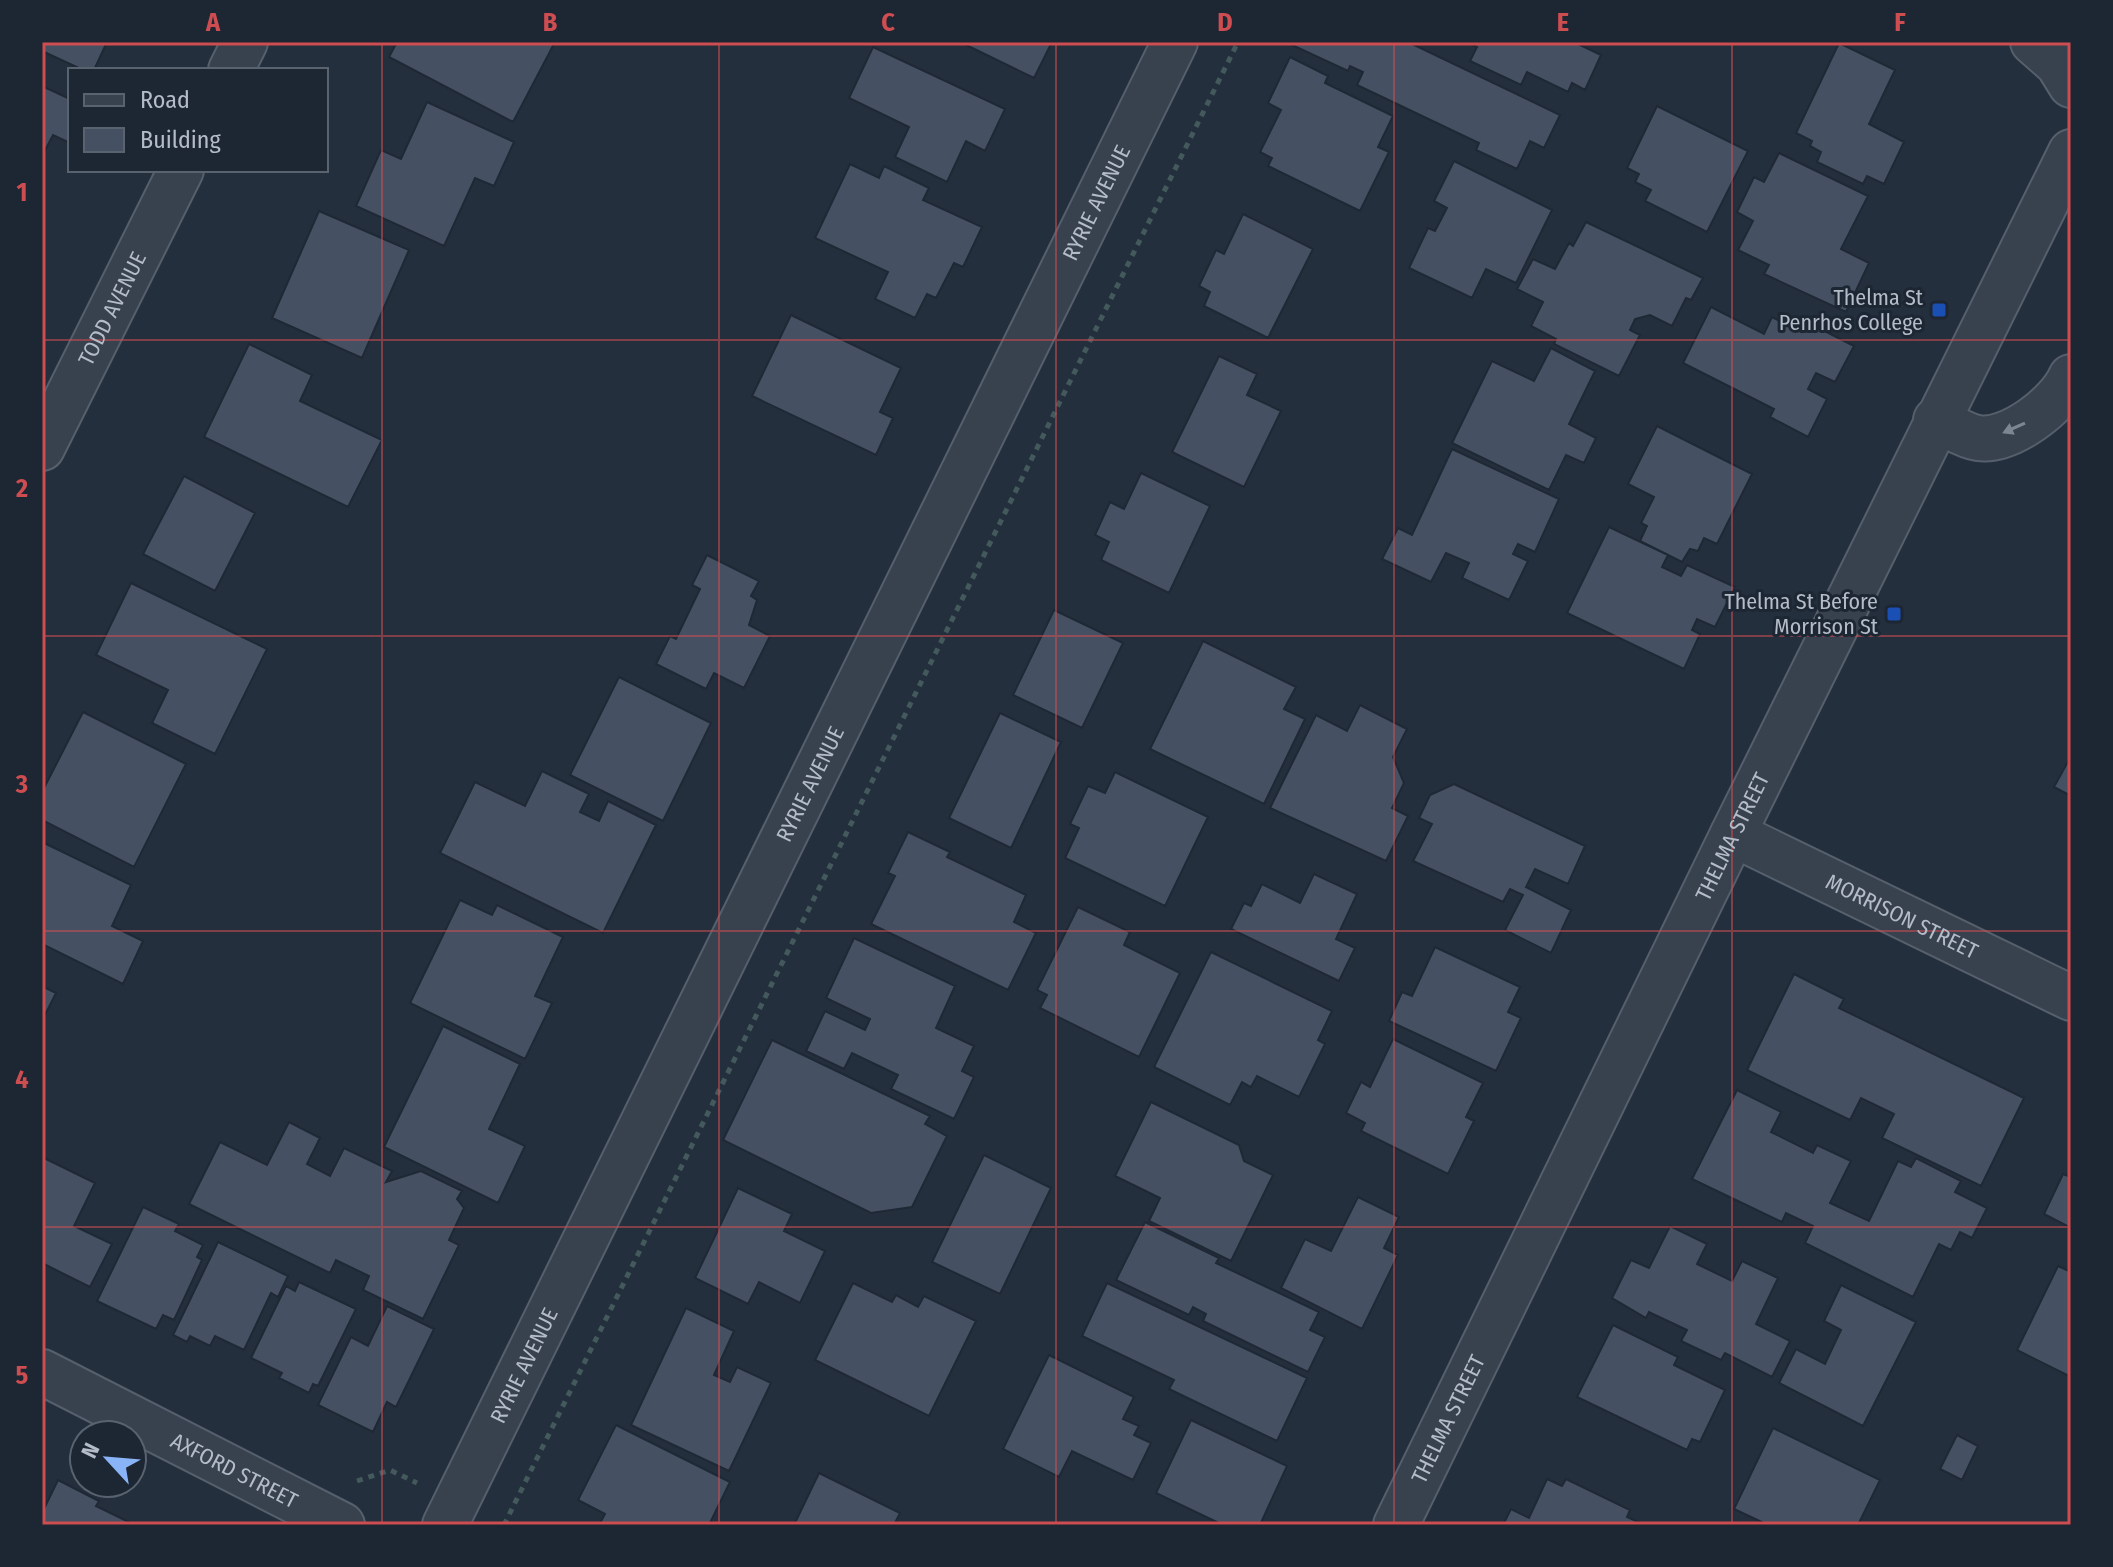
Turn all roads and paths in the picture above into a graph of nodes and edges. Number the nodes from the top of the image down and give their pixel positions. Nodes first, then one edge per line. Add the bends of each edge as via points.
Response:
1 (245, 42) edge
2 (1175, 42) edge
3 (1238, 42) edge
4 (2033, 42) edge
5 (232, 68) edge
6 (2071, 85) edge
7 (2071, 152) edge
8 (180, 172) edge
9 (2071, 377) edge
10 (1936, 420) junction
11 (42, 448) edge
12 (1733, 834) junction
13 (2071, 998) edge
14 (42, 1372) edge
15 (342, 1525) edge
16 (445, 1525) edge
17 (504, 1525) edge
18 (1396, 1525) edge

1 - 5 street
2 - 16 street, RYRIE AVENUE
3 - 17 path
4 - 6 street via 2058,64
7 - 10 street, THELMA STREET
8 - 11 street, TODD AVENUE
9 -> 10 street via 2039,416 2008,432 1979,438
10 - 12 street, THELMA STREET
12 - 13 street, MORRISON STREET
12 - 18 street, THELMA STREET
14 - 15 street, AXFORD STREET

